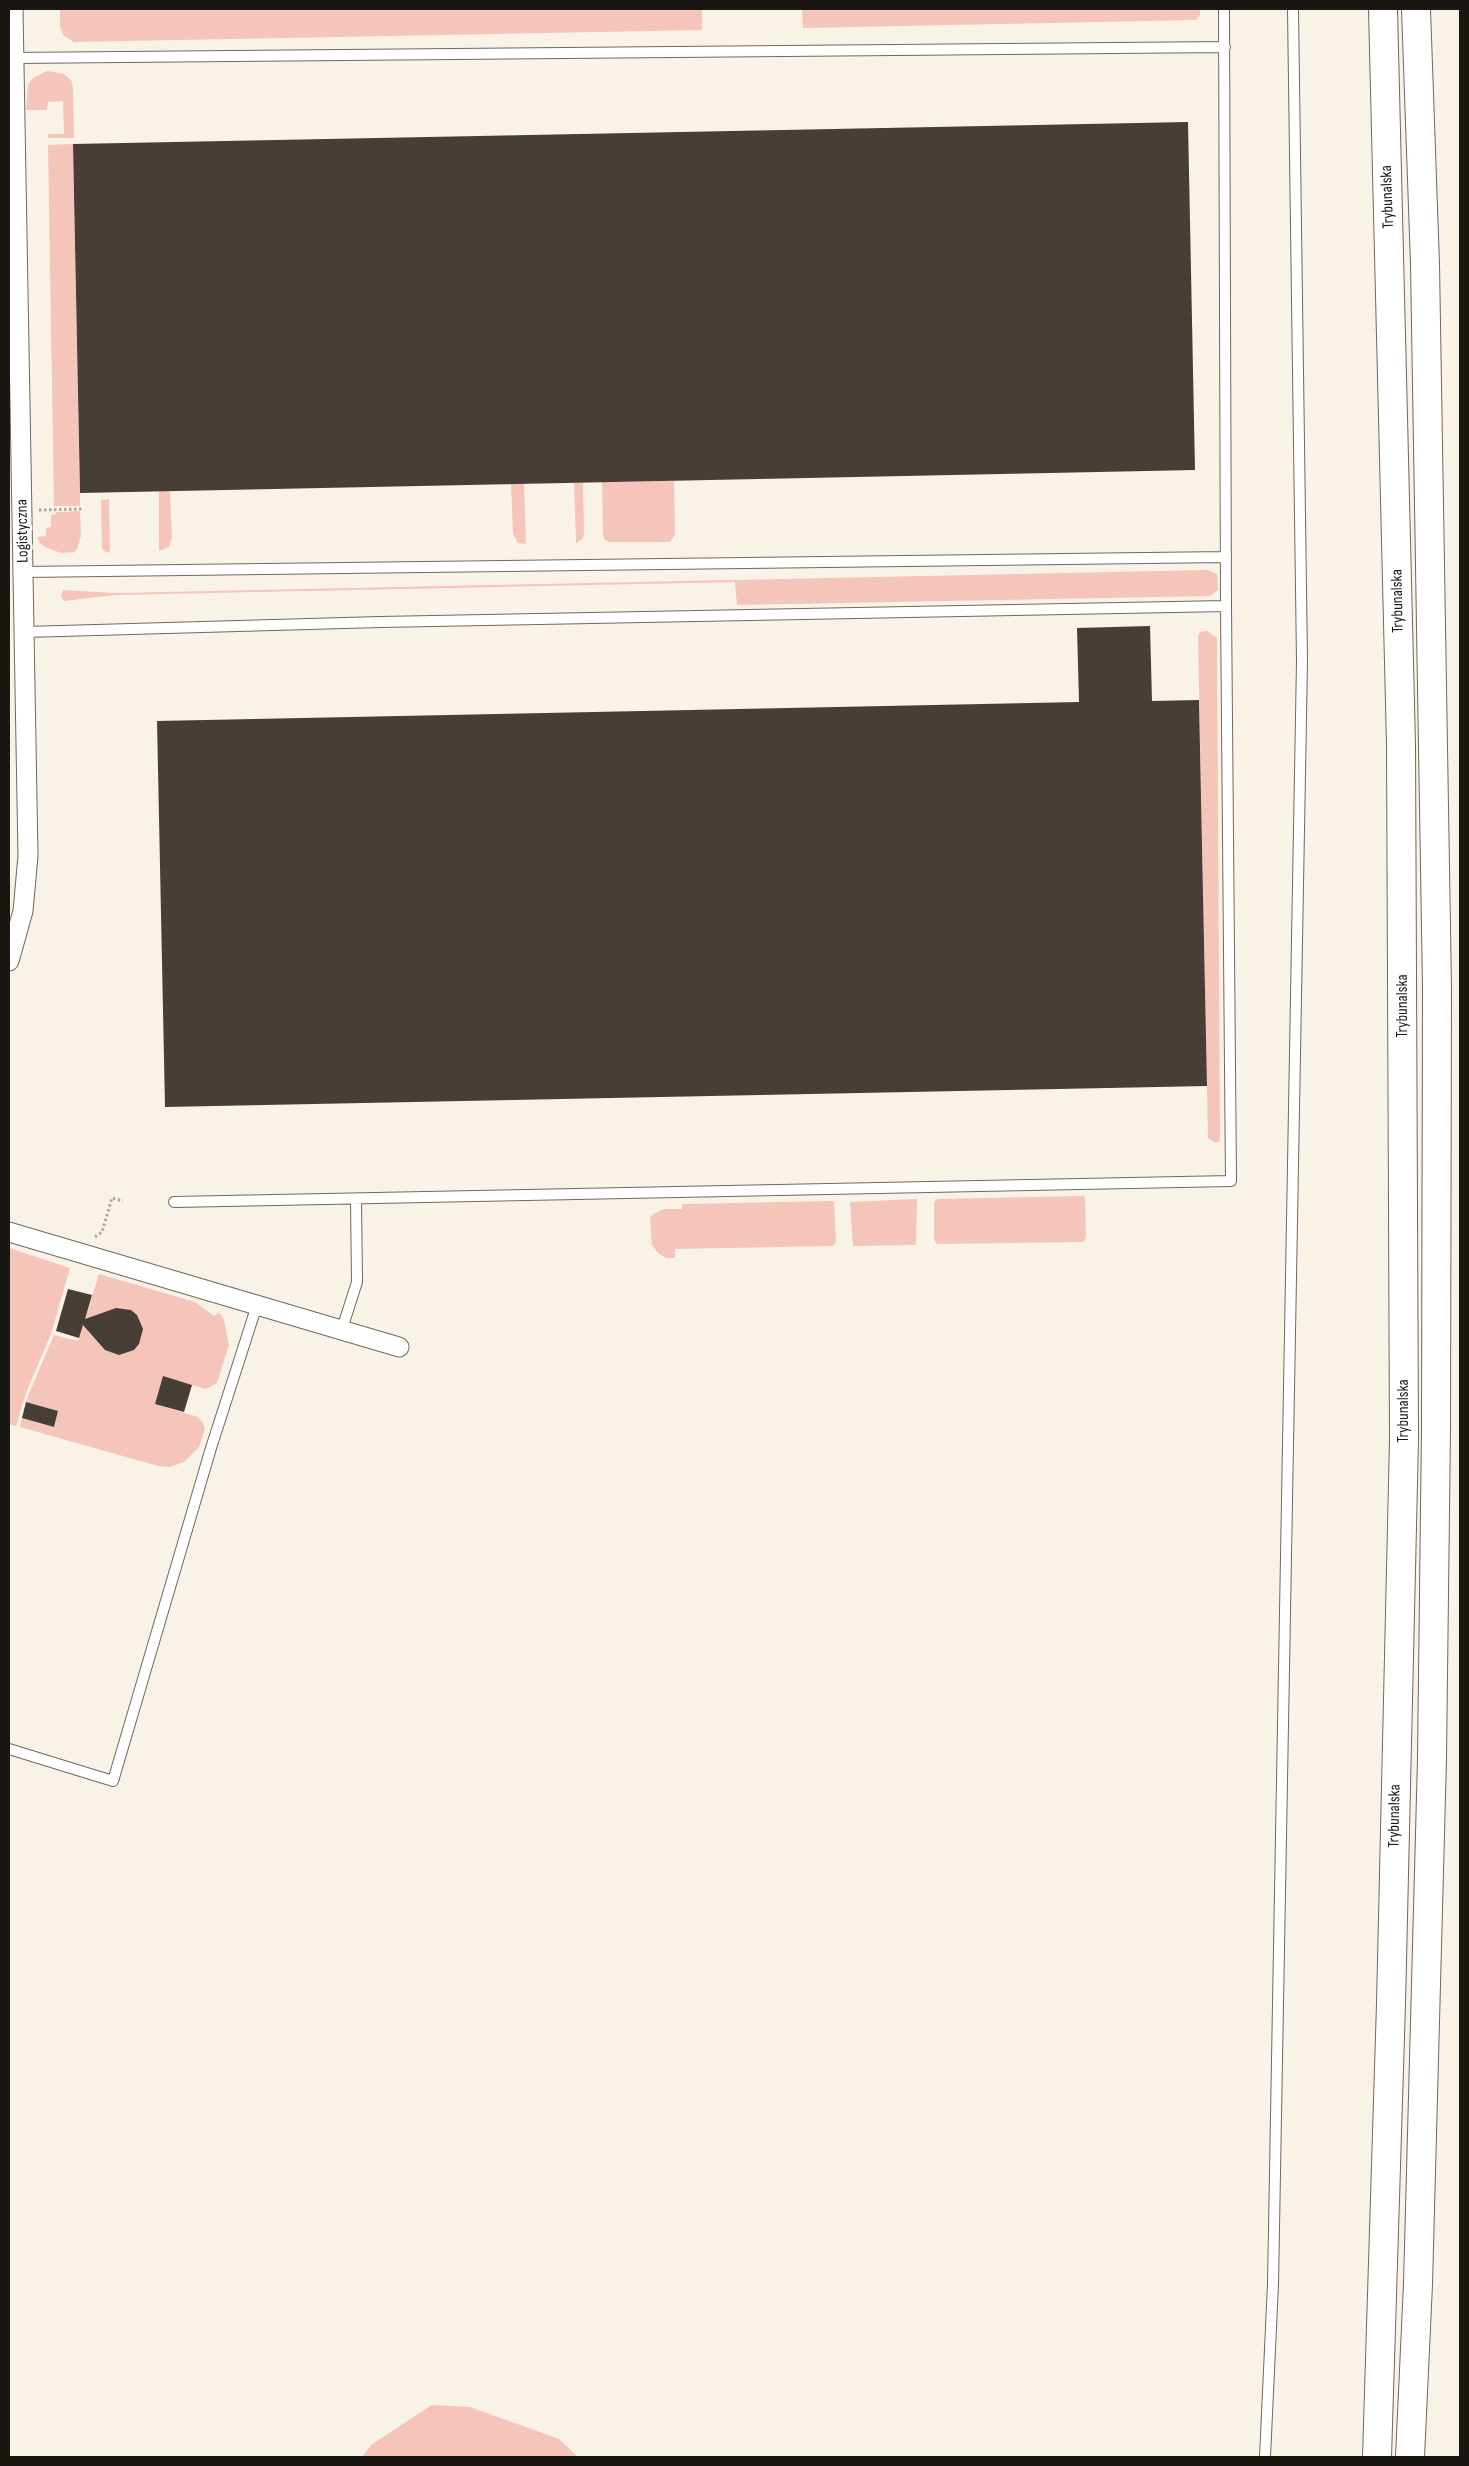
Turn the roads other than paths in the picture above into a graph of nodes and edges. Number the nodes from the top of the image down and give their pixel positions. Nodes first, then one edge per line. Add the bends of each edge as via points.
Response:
1 (13, 9) edge
2 (1224, 9) edge
3 (1293, 9) edge
4 (1383, 9) edge
5 (1416, 9) edge
6 (1225, 47) junction
7 (13, 58) junction
8 (14, 414) edge
9 (1226, 557) junction
10 (24, 572) junction
11 (1226, 606) junction
12 (25, 632) junction
13 (9, 961) edge
14 (356, 1200) junction
15 (174, 1202) dead end
16 (9, 1232) edge
17 (257, 1304) junction
18 (342, 1329) junction
19 (399, 1347) dead end
20 (9, 1749) edge
21 (1265, 2457) edge
22 (1377, 2457) edge
23 (1410, 2457) edge

1 - 7 street, Logistyczna
2 - 6 lane
3 - 21 lane via 1302,661 1274,2284
4 - 22 highway, Trybunalska via 1402,744 1404,1439
5 - 23 highway, Trybunalska via 1425,274 1438,988 1432,1759 1418,2284
6 - 7 lane
6 - 9 lane
7 - 8 street, Logistyczna
8 - 10 street, Logistyczna via 23,510
9 - 10 lane
9 - 11 lane
10 - 12 street, Logistyczna
11 - 12 lane
11 - 14 lane via 1232,1181
12 - 13 street, Logistyczna via 27,883
14 - 15 lane
14 - 18 lane via 357,1282
16 - 17 street
17 - 18 street
17 - 20 lane via 113,1781
18 - 19 street

